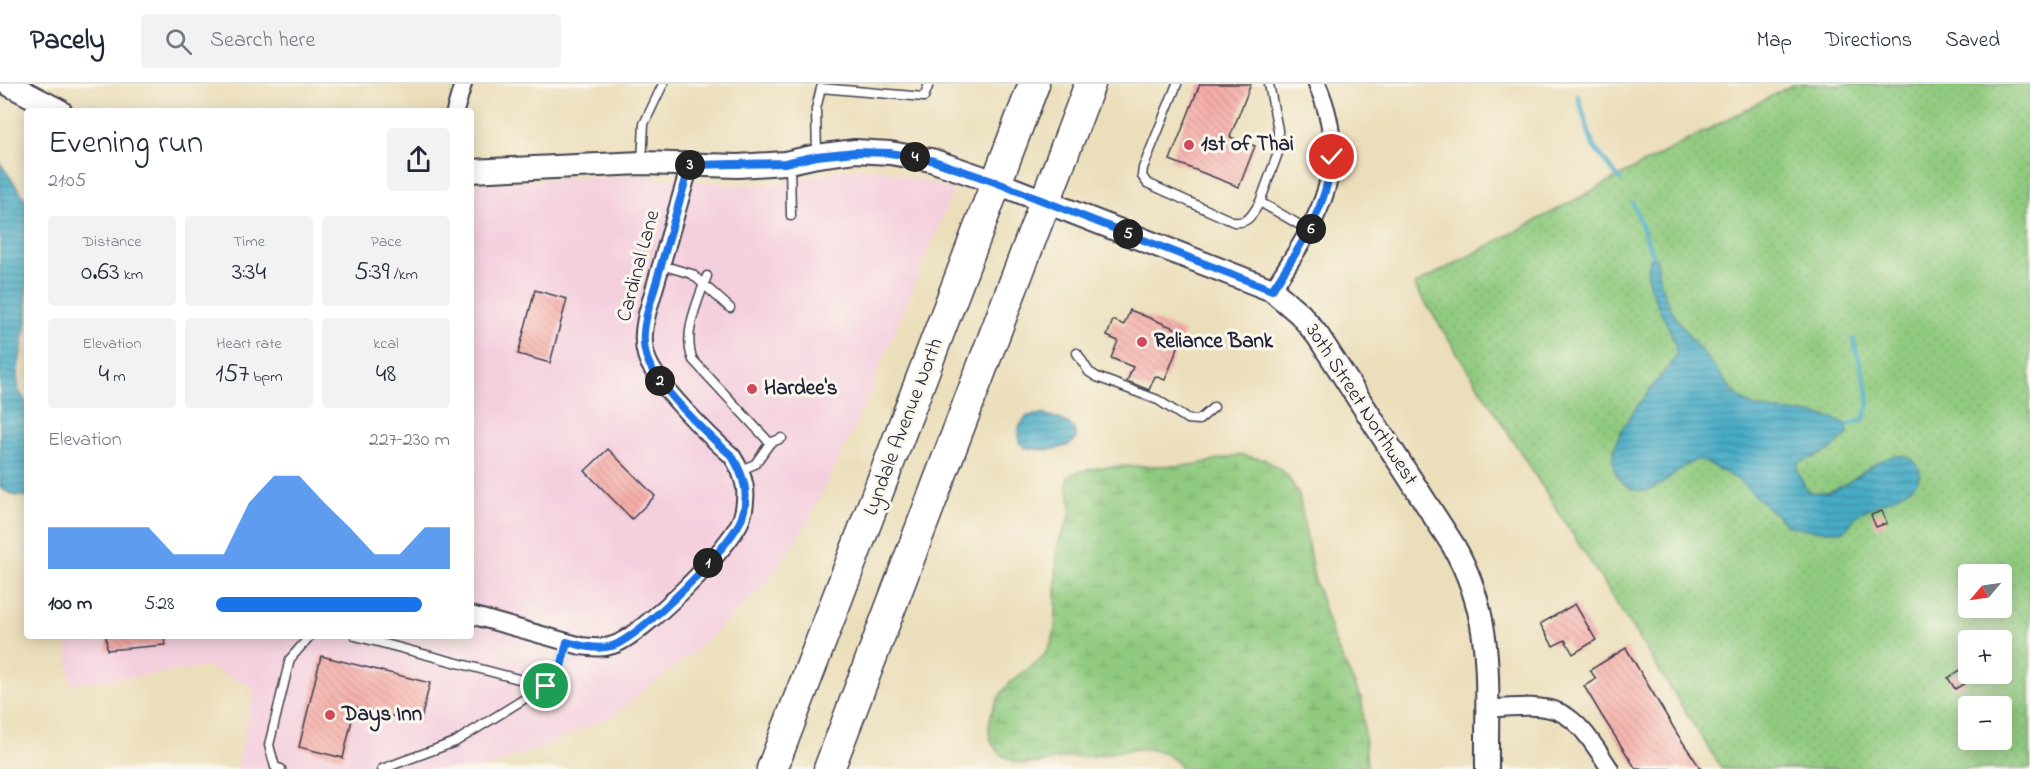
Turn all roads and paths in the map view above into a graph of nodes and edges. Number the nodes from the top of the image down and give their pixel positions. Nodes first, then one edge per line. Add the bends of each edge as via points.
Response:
1 (8, 84) edge
2 (463, 84) edge
3 (663, 84) edge
4 (929, 84) edge
5 (1034, 84) edge
6 (1090, 84) edge
7 (1177, 84) edge
8 (1269, 84) edge
9 (1317, 84) edge
10 (821, 86) edge
11 (54, 108) edge
12 (456, 108) edge
13 (817, 156) junction
14 (642, 163) junction
15 (790, 163) junction
16 (690, 165) junction
17 (474, 171) edge
18 (995, 182) junction
19 (1046, 201) junction
20 (1260, 202) junction
21 (791, 216) dead end
22 (1310, 231) junction
23 (661, 264) junction
24 (706, 280) junction
25 (1272, 290) junction
26 (730, 308) dead end
27 (1077, 353) dead end
28 (1214, 407) dead end
29 (782, 438) dead end
30 (770, 443) junction
31 (741, 470) junction
32 (474, 616) edge
33 (307, 639) edge
34 (366, 639) edge
35 (567, 642) junction
36 (546, 686) junction
37 (1486, 709) junction
38 (785, 736) junction
39 (281, 769) edge
40 (382, 769) edge
41 (766, 769) edge
42 (772, 769) edge
43 (829, 769) edge
44 (1487, 769) edge
45 (1610, 769) edge

1 - 11 street
2 - 12 street
3 - 14 lane via 644,124
4 - 10 lane via 924,97
5 - 18 highway, Lyndale Avenue North
6 - 19 highway
7 - 20 lane via 1142,176 1147,183 1234,222 1250,219
8 - 20 lane via 1278,153
9 - 22 street via 1329,119 1332,157 1327,192
10 - 13 lane via 816,109
13 - 15 street, 30th Street Northwest
13 - 18 street, 30th Street Northwest via 890,153 931,160
14 - 16 street, 30th Street Northwest
14 - 17 street, 30th Street Northwest
15 - 16 street, 30th Street Northwest
15 - 21 lane
16 - 23 street, Cardinal Lane
18 - 19 street, 30th Street Northwest
18 - 38 highway, Lyndale Avenue North
19 - 25 street, 30th Street Northwest
19 - 43 highway
20 - 22 lane
22 - 25 street
23 - 24 lane
23 - 31 street, Cardinal Lane via 643,335 646,356 654,375
24 - 26 lane
24 - 30 lane via 688,337 693,360
25 - 37 street, 30th Street Northwest via 1300,314 1327,348 1465,567 1484,627
27 - 28 lane via 1097,377 1158,400 1187,419 1199,420
29 - 30 lane
30 - 31 lane via 755,464
31 - 35 street via 746,487 741,520 678,595 628,639 597,648
32 - 35 street
33 - 39 lane via 290,659 269,745 275,767
34 - 36 lane
35 - 36 lane via 558,680
36 - 40 lane via 455,742
37 - 44 street, 30th Street Northwest
37 - 45 street via 1533,706 1567,714 1590,737
38 - 41 highway
38 - 42 highway, Lyndale Avenue North

